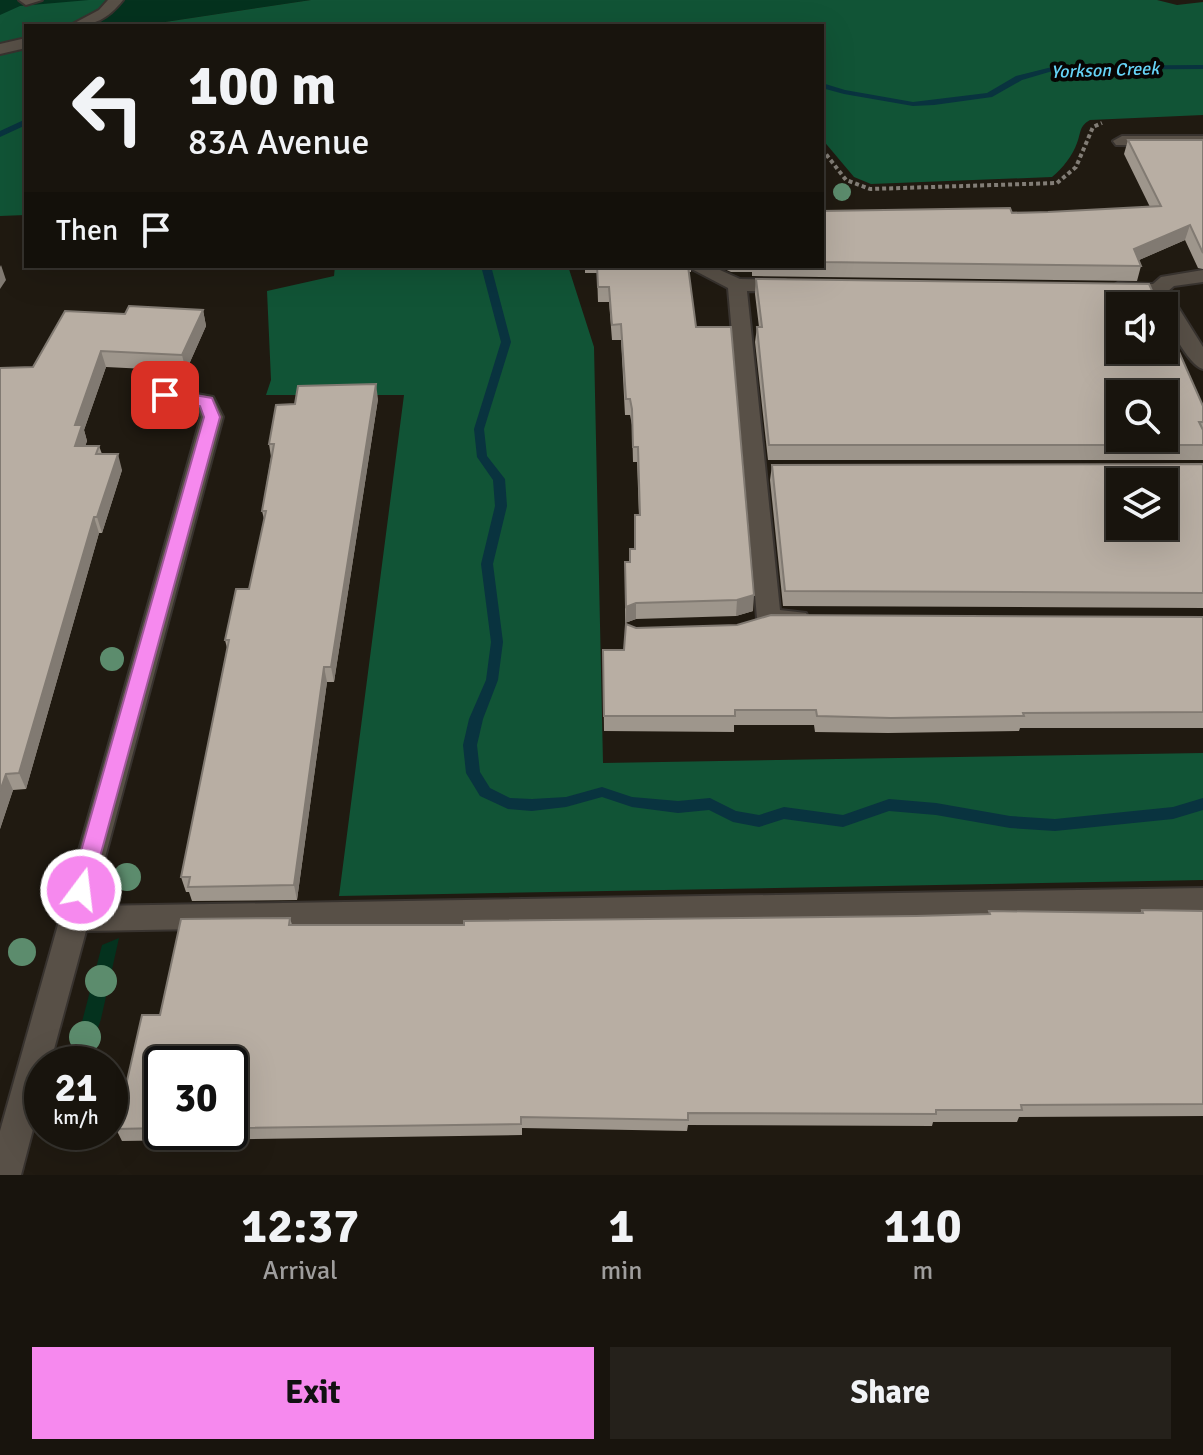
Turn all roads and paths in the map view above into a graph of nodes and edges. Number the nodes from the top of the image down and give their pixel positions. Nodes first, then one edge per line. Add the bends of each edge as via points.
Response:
1 (35, 0) edge
2 (116, 0) edge
3 (26, 1) edge
4 (81, 24) edge
5 (24, 43) edge
6 (0, 49) edge
7 (1106, 123) dead end
8 (1122, 141) dead end
9 (1203, 141) edge
10 (824, 152) edge
11 (700, 268) edge
12 (1203, 276) edge
13 (737, 285) junction
14 (815, 286) edge
15 (1095, 289) edge
16 (1158, 290) junction
17 (1203, 363) edge
18 (165, 395) dead end
19 (816, 619) edge
20 (1203, 900) edge
21 (72, 919) junction
22 (4, 1175) edge

1 - 3 street
2 - 4 street
5 - 6 street
7 - 10 path via 1093,127 1068,177 1057,183 870,189 846,180
8 - 9 street
11 - 13 street
12 - 16 street via 1168,281
13 - 14 street
13 - 19 street via 762,470 758,622
15 - 16 street
16 - 17 street
18 - 21 street via 206,402 212,417
20 - 21 street
21 - 22 street

